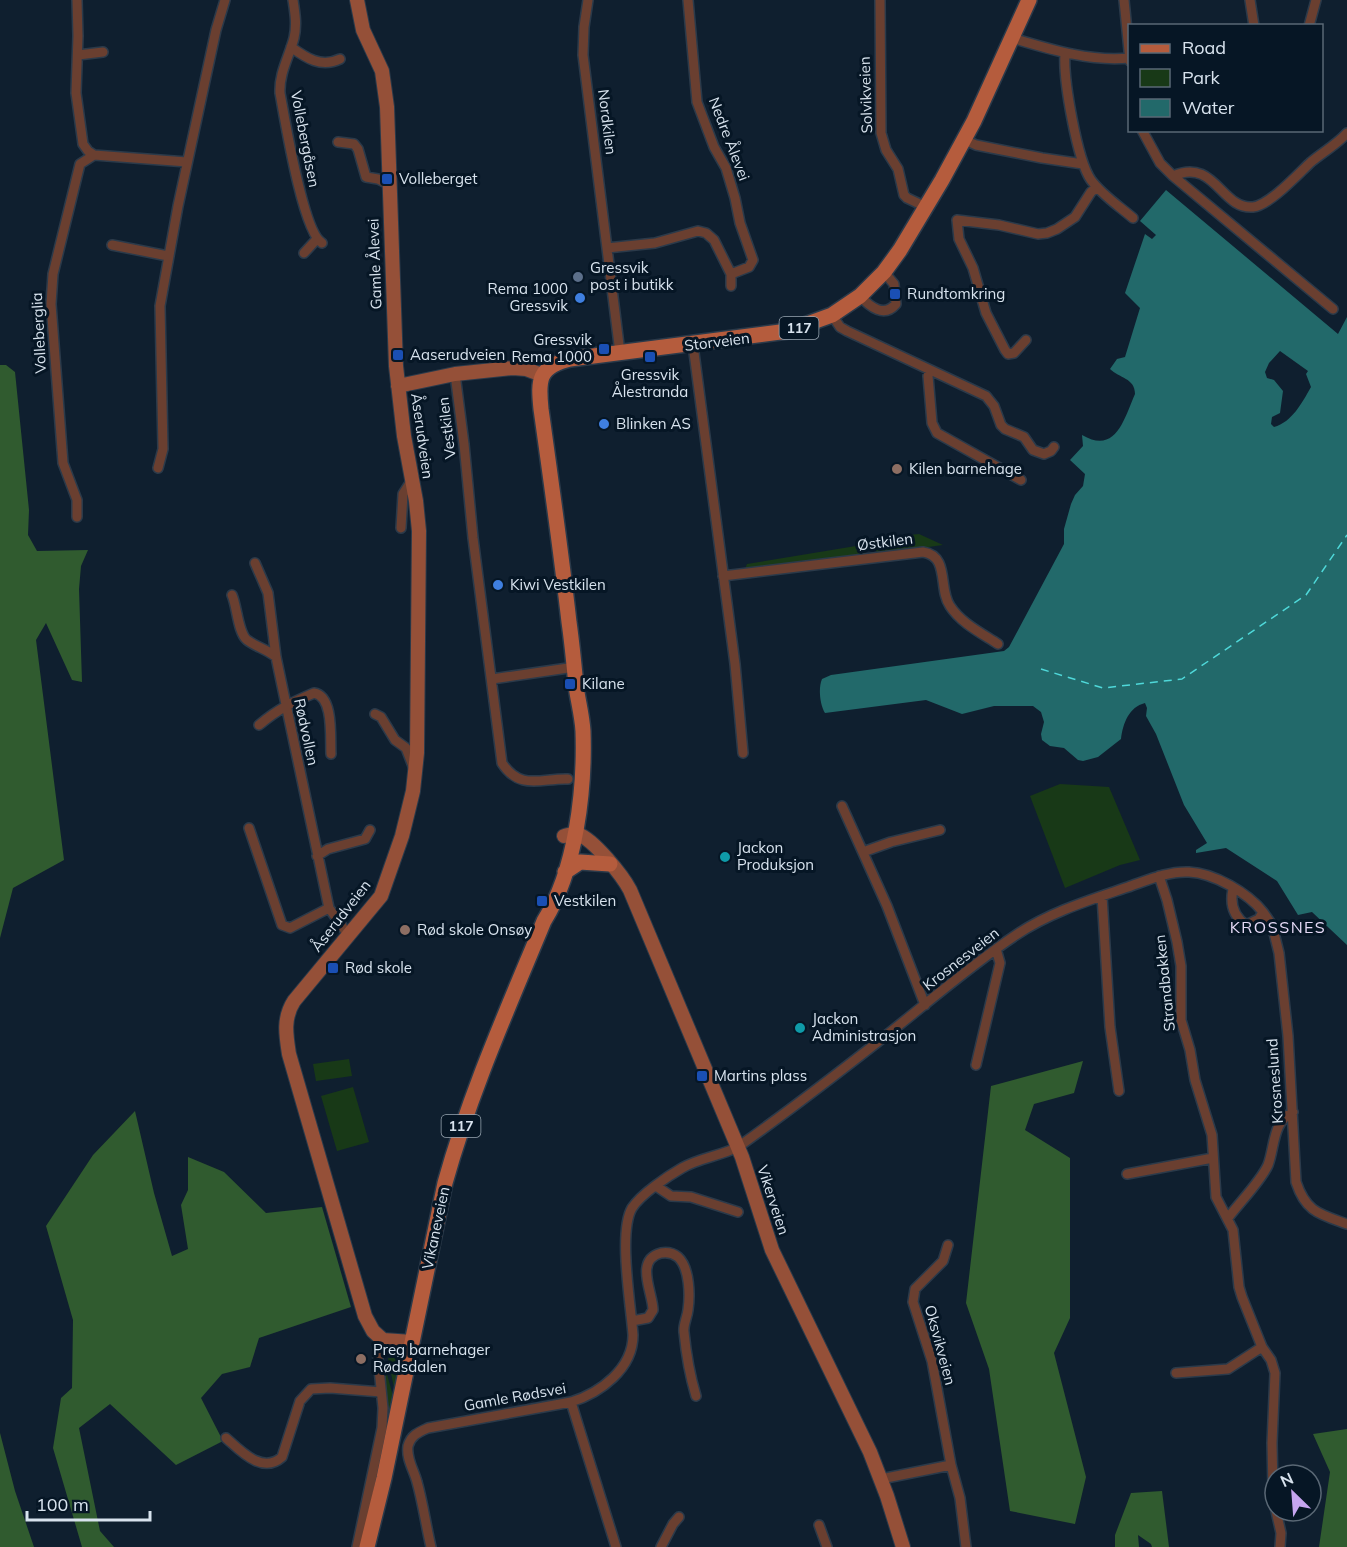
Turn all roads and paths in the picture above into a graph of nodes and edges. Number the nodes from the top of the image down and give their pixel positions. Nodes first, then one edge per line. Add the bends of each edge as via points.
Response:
1 (77, 0) edge
2 (225, 0) edge
3 (293, 0) edge
4 (357, 0) edge
5 (588, 0) edge
6 (688, 0) edge
7 (880, 0) edge
8 (1029, 0) edge
9 (1124, 0) edge
10 (1250, 0) edge
11 (1316, 0) edge
12 (1254, 24) edge
13 (1310, 24) edge
14 (1012, 38) junction
15 (291, 47) junction
16 (1128, 47) edge
17 (103, 52) dead end
18 (1065, 53) junction
19 (78, 55) junction
20 (340, 59) dead end
21 (1128, 59) edge
22 (1143, 132) edge
23 (1347, 133) edge
24 (964, 140) junction
25 (338, 142) dead end
26 (88, 150) junction
27 (188, 162) junction
28 (1083, 164) junction
29 (80, 165) junction
30 (1173, 176) junction
31 (390, 185) junction
32 (1097, 187) junction
33 (926, 207) junction
34 (1133, 218) dead end
35 (112, 245) dead end
36 (607, 248) junction
37 (304, 253) dead end
38 (168, 256) junction
39 (884, 272) junction
40 (731, 274) junction
41 (731, 286) dead end
42 (860, 296) junction
43 (1333, 309) dead end
44 (832, 315) junction
45 (1026, 340) dead end
46 (693, 345) junction
47 (620, 353) junction
48 (930, 370) junction
49 (455, 374) junction
50 (542, 375) junction
51 (398, 386) junction
52 (1054, 447) dead end
53 (158, 468) dead end
54 (412, 480) junction
55 (1021, 480) dead end
56 (77, 517) dead end
57 (401, 528) dead end
58 (255, 563) dead end
59 (723, 576) junction
60 (232, 595) dead end
61 (998, 644) dead end
62 (276, 657) junction
63 (575, 667) junction
64 (492, 679) junction
65 (285, 705) junction
66 (375, 714) dead end
67 (259, 725) dead end
68 (743, 753) dead end
69 (330, 754) dead end
70 (415, 771) junction
71 (568, 779) dead end
72 (842, 806) dead end
73 (249, 828) dead end
74 (370, 830) dead end
75 (940, 830) dead end
76 (570, 838) junction
77 (863, 852) junction
78 (317, 856) junction
79 (610, 864) junction
80 (565, 872) junction
81 (1159, 876) junction
82 (1233, 889) junction
83 (1102, 896) junction
84 (329, 908) junction
85 (1263, 912) junction
86 (543, 921) junction
87 (349, 936) junction
88 (996, 949) junction
89 (925, 1005) junction
90 (976, 1065) dead end
91 (1119, 1091) dead end
92 (1293, 1112) junction
93 (738, 1147) junction
94 (1213, 1158) junction
95 (1127, 1174) dead end
96 (656, 1186) junction
97 (738, 1212) dead end
98 (1228, 1218) junction
99 (1347, 1224) edge
100 (948, 1245) dead end
101 (632, 1322) junction
102 (383, 1340) junction
103 (412, 1342) junction
104 (1262, 1347) junction
105 (1176, 1373) dead end
106 (381, 1392) junction
107 (696, 1396) dead end
108 (571, 1402) junction
109 (225, 1438) dead end
110 (1272, 1463) edge
111 (951, 1465) junction
112 (881, 1479) junction
113 (680, 1517) dead end
114 (1278, 1523) edge
115 (819, 1525) dead end
116 (357, 1547) edge
117 (367, 1547) edge
118 (432, 1547) edge
119 (616, 1547) edge
120 (661, 1547) edge
121 (827, 1547) edge
122 (903, 1547) edge
123 (966, 1547) edge
124 (1281, 1547) edge

1 - 19 street
2 - 27 street
3 - 15 street, Vollebergåsen via 295,30
4 - 31 main road, Gamle Ålevei via 363,30 384,80
5 - 36 street, Nordkilen via 583,55
6 - 40 street, Nedre Ålevei via 698,102 726,168 753,260 748,267
7 - 33 street, Solvikveien via 881,134 898,169 904,195
8 - 14 main road, Storveien / 117
9 - 16 street
10 - 12 street
11 - 13 street
14 - 18 street
14 - 24 main road, Storveien / 117
15 - 20 street via 317,62
15 - 37 street, Vollebergåsen via 280,93 299,187 319,242
17 - 19 street
18 - 21 street
18 - 28 street via 1068,96
19 - 26 street via 76,93
22 - 30 street via 1155,156
23 - 30 street via 1262,204 1253,207 1238,203 1207,176 1196,172
24 - 28 street
24 - 33 main road, Storveien / 117
25 - 31 street via 357,146 366,177
26 - 27 street
26 - 29 street
26 - 29 street, Volleberglia
27 - 38 street
28 - 32 street
29 - 56 street, Volleberglia via 53,274 51,304 63,463 77,500
30 - 43 street
31 - 51 main road, Gamle Ålevei
32 - 34 street
32 - 45 street via 1075,217 1047,233 957,220 959,239 973,268 986,313 1005,350 1014,353
33 - 39 main road, Storveien / 117
35 - 38 street
36 - 40 street via 655,243 698,231 714,240
36 - 47 street, Nordkilen
38 - 53 street via 160,306 163,449
39 - 42 main road, Storveien / 117
39 - 42 street via 894,284 896,304 892,309 876,309
40 - 41 street
42 - 44 main road, Storveien / 117
44 - 46 main road, Storveien / 117 via 788,331
44 - 48 street via 847,331
46 - 47 main road, Storveien / 117
46 - 59 street
47 - 50 main road, Storveien / 117 via 561,361
48 - 52 street via 986,396 1001,425 1024,437 1033,450 1044,454
48 - 55 street via 932,423 937,433
49 - 50 main road via 520,368
49 - 51 main road
49 - 64 street, Vestkilen
50 - 63 main road, 117 via 541,409
51 - 54 main road, Åserudveien
54 - 57 street via 403,494
54 - 70 main road, Åserudveien via 420,578
58 - 62 street, Rødvollen via 268,593
59 - 61 street, Østkilen via 929,553 939,561 950,606 963,621
59 - 68 street
60 - 62 street via 244,636
62 - 65 street, Rødvollen
63 - 64 street
63 - 76 main road, 117
64 - 71 street, Vestkilen via 500,755 507,770 519,780
65 - 67 street
65 - 69 street via 314,693 322,696 328,708
65 - 78 street, Rødvollen
66 - 70 street via 408,751
70 - 87 main road, Åserudveien via 402,836 386,885
72 - 77 street
73 - 84 street via 282,925 290,928
74 - 78 street via 365,839
75 - 77 street
76 - 79 main road, Vikerveien
76 - 80 main road, Vikaneveien / 117
76 - 86 main road, Vikaneveien / 117
77 - 89 street
78 - 84 street, Rødvollen
79 - 80 main road via 580,862
79 - 93 main road, Vikerveien via 630,890
80 - 86 main road, Vikaneveien / 117
81 - 82 street, Krosnesveien via 1191,872
81 - 83 street, Krosnesveien
81 - 94 street, Strandbakken via 1181,966 1181,1020 1210,1125
82 - 85 street, Krosnesveien
82 - 85 street via 1233,907 1246,925 1254,923
83 - 88 street, Krosnesveien via 1040,921
83 - 91 street via 1110,1027
84 - 87 street, Rødvollen
85 - 92 street, Krosneslund via 1272,925 1277,944
86 - 103 main road, Vikaneveien / 117 via 457,1139
87 - 102 main road, Åserudveien via 288,1009 286,1035 360,1304 369,1326
88 - 89 street, Krosnesveien
88 - 90 street via 1000,963
89 - 93 street, Krosnesveien
92 - 98 street via 1276,1131 1264,1172
92 - 99 street, Krosneslund via 1295,1172 1304,1200 1323,1216
93 - 96 street, Gamle Rødsvei via 683,1167
93 - 112 main road, Vikerveien via 772,1250
94 - 95 street
94 - 98 street, Strandbakken via 1216,1197
96 - 97 street via 671,1196 691,1197
96 - 101 street, Gamle Rødsvei via 633,1207 627,1222
98 - 104 street, Strandbakken via 1239,1287
100 - 111 street, Oksvikveien via 944,1261 915,1289 913,1302 932,1361
101 - 107 street via 648,1318 653,1310 646,1276 648,1263 662,1253 678,1257 687,1278 684,1331
101 - 108 street, Gamle Rødsvei via 633,1343 624,1364 596,1391
102 - 103 main road
102 - 106 street via 377,1350
103 - 117 main road, Vikaneveien / 117
104 - 105 street via 1228,1369
104 - 110 street, Strandbakken via 1275,1373
106 - 109 street via 311,1389 300,1401 282,1457 272,1462 252,1460
106 - 116 street via 382,1428
108 - 118 street, Gamle Rødsvei via 435,1427 413,1435 408,1455
108 - 119 street
111 - 112 street
111 - 123 street, Oksvikveien
112 - 122 main road, Vikerveien
113 - 120 street
114 - 124 street, Strandbakken
115 - 121 street

